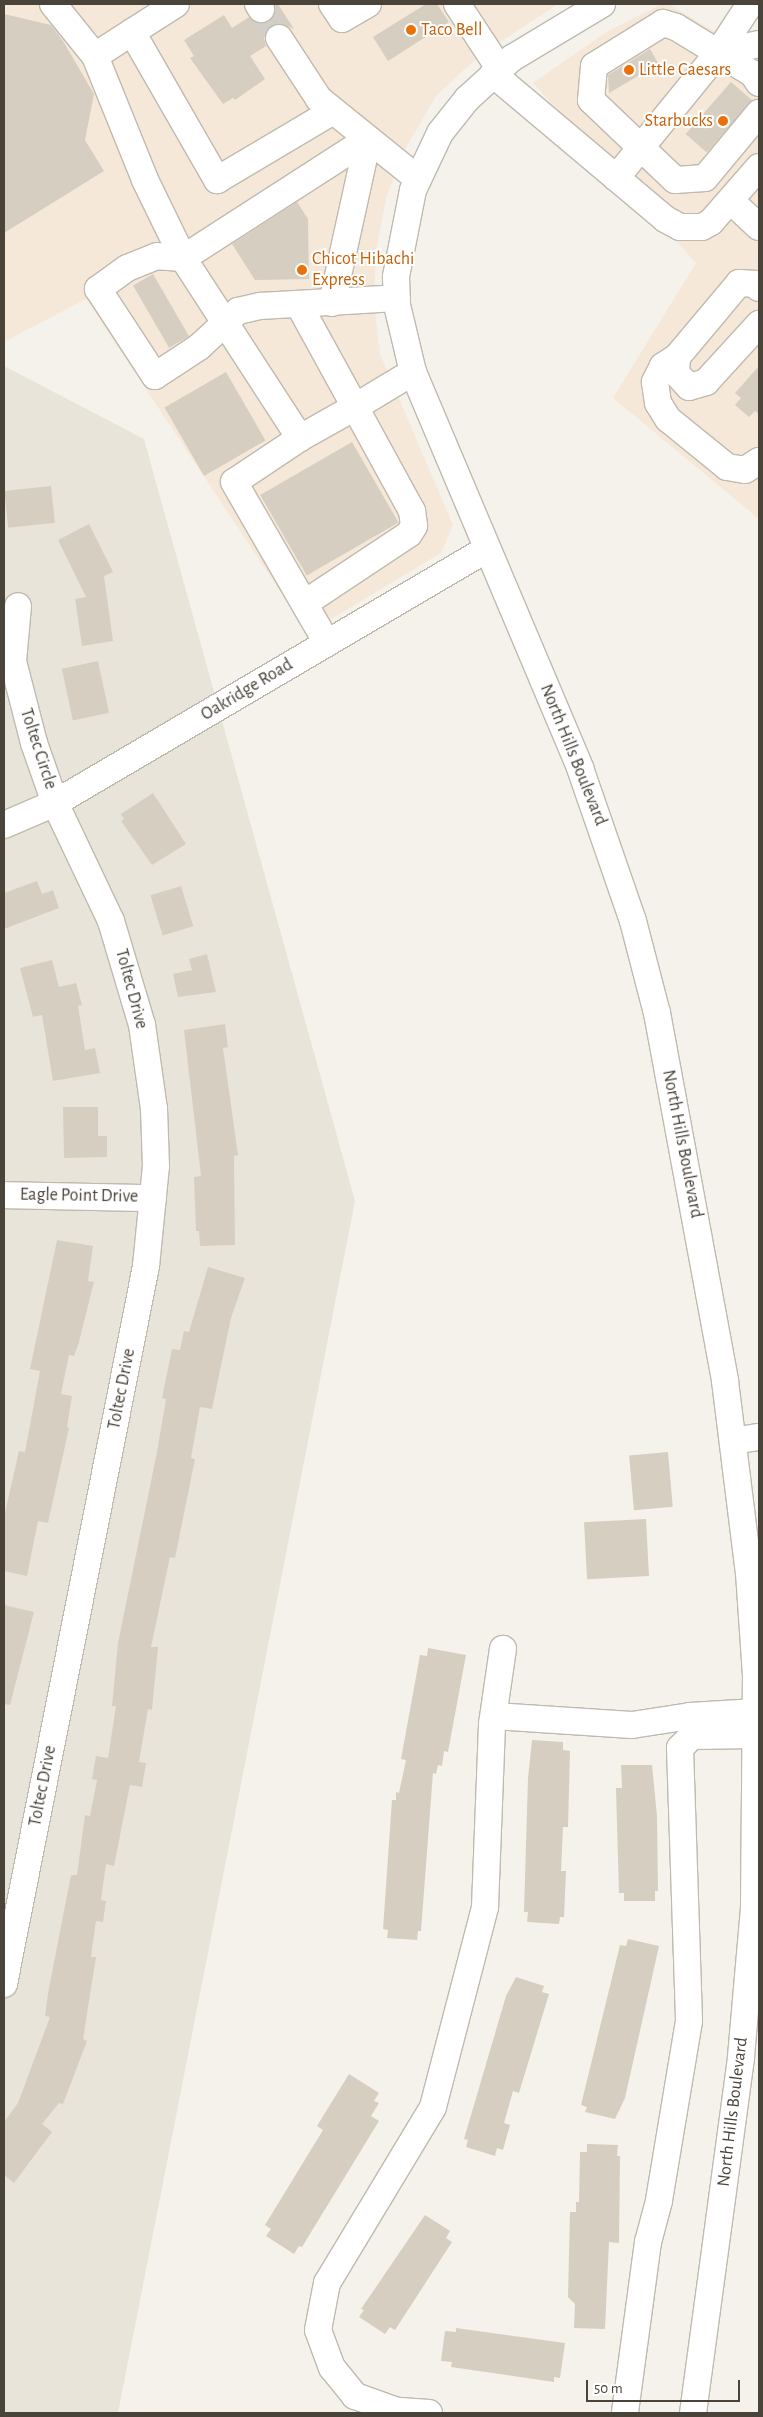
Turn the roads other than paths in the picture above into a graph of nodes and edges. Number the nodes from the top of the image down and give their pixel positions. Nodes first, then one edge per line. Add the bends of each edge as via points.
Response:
1 (53, 4) edge
2 (176, 4) edge
3 (332, 4) edge
4 (368, 4) edge
5 (457, 4) edge
6 (602, 4) edge
7 (750, 4) edge
8 (132, 32) junction
9 (279, 38) tunnel mouth
10 (759, 44) edge
11 (718, 53) junction
12 (95, 56) junction
13 (496, 71) junction
14 (759, 83) edge
15 (326, 105) junction
16 (759, 113) edge
17 (368, 139) junction
18 (643, 147) junction
19 (759, 167) edge
20 (417, 178) junction
21 (616, 178) junction
22 (731, 201) junction
23 (759, 227) edge
24 (183, 258) junction
25 (758, 284) edge
26 (397, 298) junction
27 (332, 303) junction
28 (299, 305) junction
29 (225, 321) junction
30 (759, 324) edge
31 (677, 357) junction
32 (413, 372) junction
33 (355, 407) junction
34 (300, 438) junction
35 (759, 461) edge
36 (487, 549) junction
37 (305, 603) junction
38 (18, 606) dead end
39 (327, 643) junction
40 (55, 804) junction
41 (4, 826) edge
42 (4, 1195) edge
43 (154, 1198) junction
44 (759, 1437) edge
45 (733, 1441) junction
46 (503, 1649) dead end
47 (494, 1716) junction
48 (756, 1724) junction
49 (691, 1726) junction
50 (757, 1876) edge
51 (4, 1984) edge
52 (429, 2413) edge
53 (625, 2413) edge
54 (693, 2413) edge

1 - 12 street
2 - 8 street
3 - 4 street via 342,19
5 - 13 street
6 - 13 street, North Hills Boulevard
7 - 11 street
8 - 12 street
8 - 15 street via 217,180
9 - 15 street
10 - 11 street
11 - 14 street via 754,74
11 - 18 street
11 - 18 street via 663,23 594,66 591,100
12 - 24 street via 145,180
13 - 20 street, North Hills Boulevard via 440,132
13 - 21 street
15 - 17 street
16 - 18 street via 705,178 675,180
17 - 20 street
17 - 24 street
17 - 27 street
18 - 21 street
19 - 22 street
20 - 26 street, North Hills Boulevard via 407,208 398,255
21 - 22 street via 680,227 702,227
22 - 23 street
24 - 29 street
24 - 29 street via 157,256 127,268 98,289 155,376 200,347
25 - 31 street via 739,283
26 - 27 street
26 - 32 street, North Hills Boulevard via 405,348
27 - 28 street
28 - 29 street via 260,306 238,311
28 - 33 street
29 - 34 street
30 - 31 street via 706,382 689,388 676,373
31 - 35 street via 664,366 655,382 658,403 668,419 727,467 745,470
32 - 33 street
32 - 36 street, North Hills Boulevard
33 - 34 street
33 - 37 street via 412,511 414,526 409,534
34 - 37 street via 234,482
36 - 39 street, Oakridge Road
36 - 45 street, North Hills Boulevard via 580,768 633,921 657,1013 683,1143
37 - 39 street
38 - 40 street, Toltec Circle via 13,648 16,678
39 - 40 street, Oakridge Road
40 - 41 street, Oakridge Road
40 - 43 street, Toltec Drive via 111,921 142,1025 154,1109
42 - 43 street, Eagle Point Drive
43 - 51 street, Toltec Drive via 146,1266
44 - 45 street
45 - 48 street, North Hills Boulevard via 749,1572
46 - 47 street
47 - 49 street
47 - 52 street via 485,1907 433,2107 327,2283 318,2330 332,2368 355,2396 398,2411
48 - 49 street
48 - 50 street, North Hills Boulevard
49 - 53 street via 680,1748 689,2021 659,2201 648,2242
50 - 54 street, North Hills Boulevard via 741,2058

